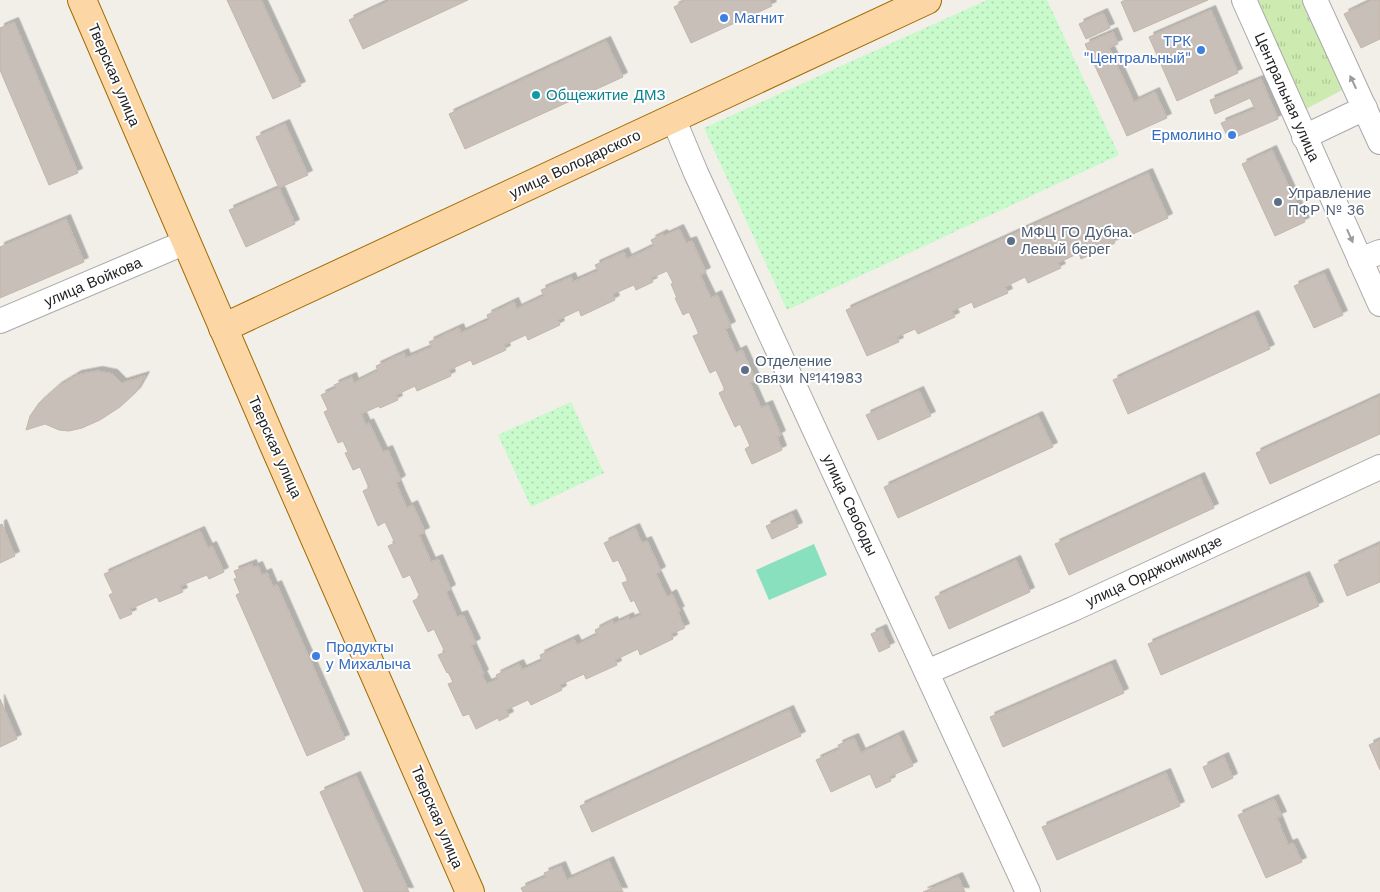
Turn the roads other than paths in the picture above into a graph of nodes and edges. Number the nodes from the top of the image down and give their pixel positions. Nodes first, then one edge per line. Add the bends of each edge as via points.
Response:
1 (82, 0) edge
2 (927, 0) edge
3 (1244, 0) edge
4 (1315, 0) edge
5 (1365, 108) junction
6 (673, 118) junction
7 (1304, 137) junction
8 (1380, 142) edge
9 (186, 242) junction
10 (1370, 256) edge
11 (1380, 304) edge
12 (0, 320) edge
13 (223, 328) junction
14 (1380, 467) edge
15 (927, 672) junction
16 (470, 892) edge
17 (1028, 892) edge

1 - 9 main road, Тверская улица
2 - 6 main road, улица Володарского
3 - 7 street, Центральная улица
5 -> 4 street
5 - 7 street
5 - 8 street
6 - 13 main road, улица Володарского
6 - 15 street, улица Свободы
7 -> 10 street, Центральная улица
9 - 12 street, улица Войкова
9 - 13 main road, Тверская улица
10 - 11 street, Центральная улица
13 - 16 main road, Тверская улица
14 - 15 street, улица Орджоникидзе via 1073,609
15 - 17 street, улица Свободы

